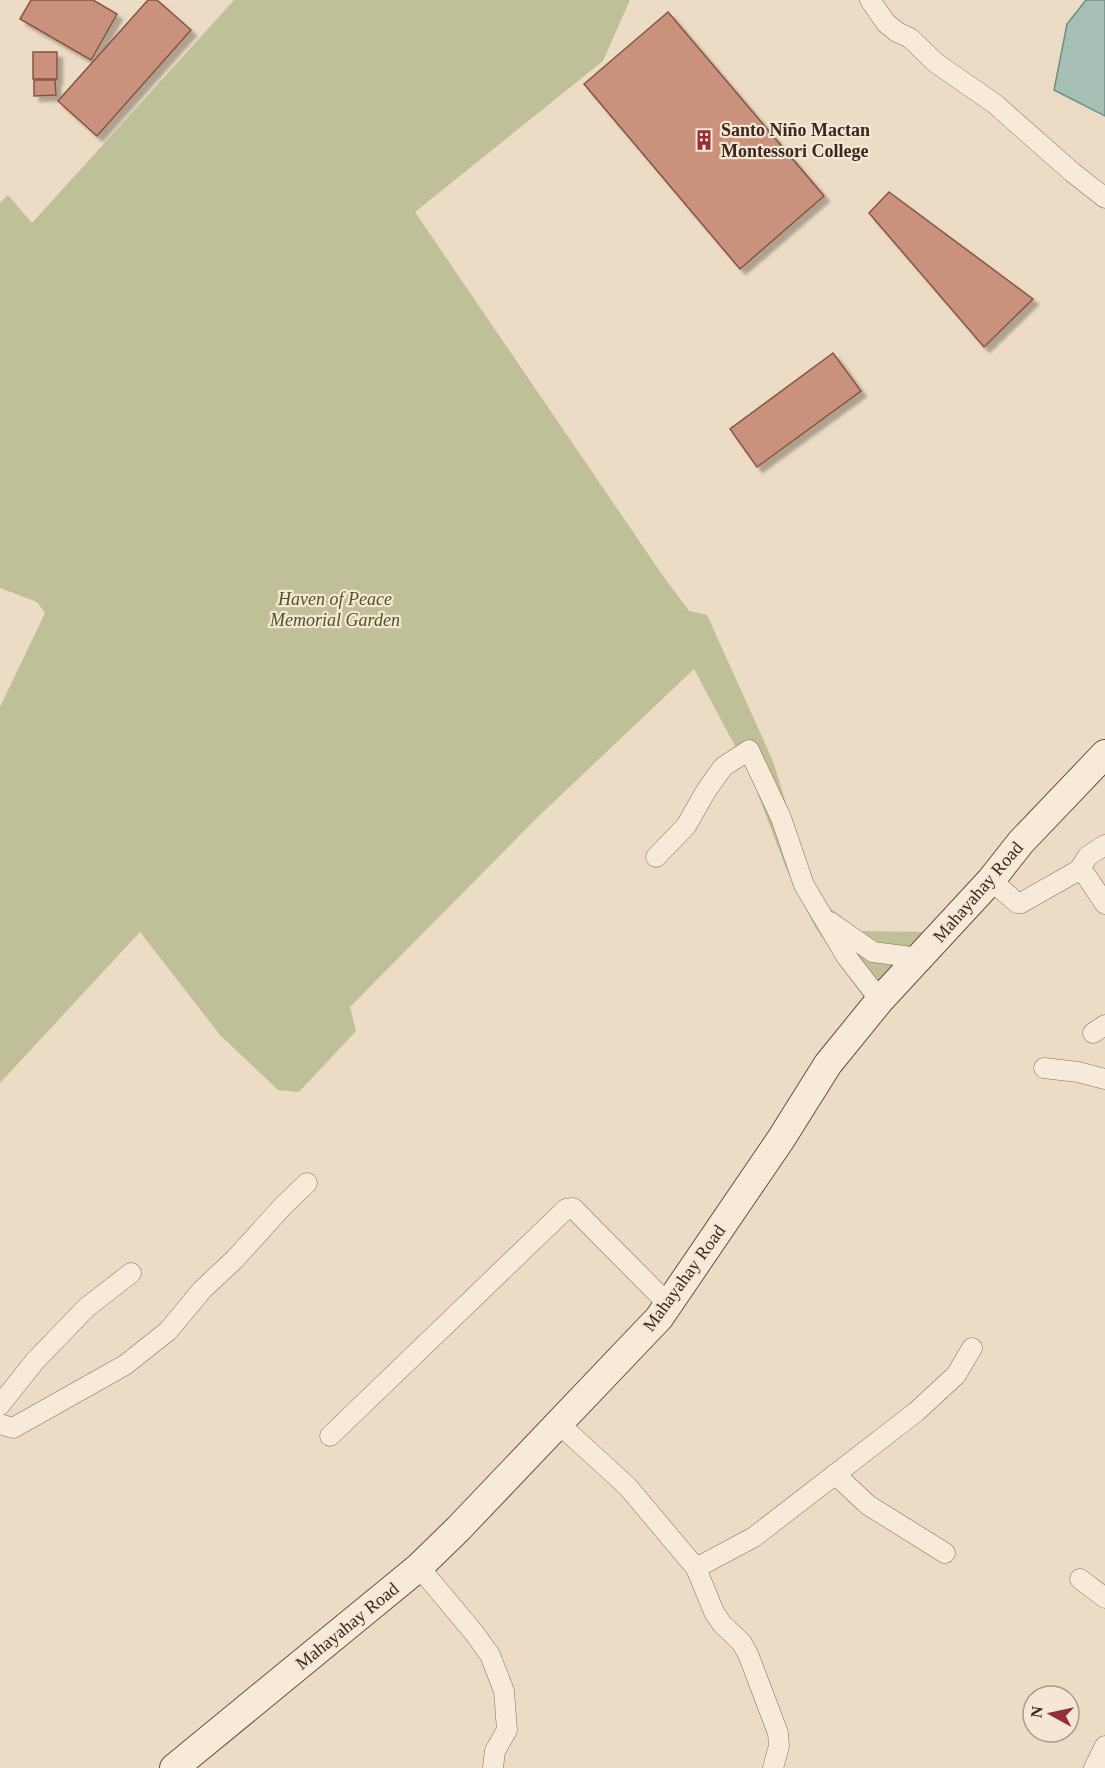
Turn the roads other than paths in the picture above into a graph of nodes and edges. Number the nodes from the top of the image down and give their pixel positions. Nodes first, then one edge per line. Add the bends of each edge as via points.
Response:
1 (870, 0) edge
2 (1105, 198) edge
3 (1105, 754) edge
4 (1105, 845) edge
5 (656, 857) dead end
6 (1079, 870) junction
7 (991, 880) junction
8 (1105, 904) edge
9 (824, 916) junction
10 (919, 958) junction
11 (880, 1000) junction
12 (1044, 1068) dead end
13 (1105, 1079) edge
14 (308, 1184) dead end
15 (131, 1273) dead end
16 (669, 1305) junction
17 (972, 1348) dead end
18 (0, 1405) edge
19 (558, 1423) junction
20 (0, 1424) edge
21 (330, 1436) dead end
22 (835, 1474) junction
23 (945, 1553) dead end
24 (419, 1567) junction
25 (696, 1568) junction
26 (1080, 1579) dead end
27 (1105, 1598) edge
28 (1105, 1746) edge
29 (174, 1768) edge
30 (493, 1768) edge
31 (773, 1768) edge
32 (1094, 1768) edge

1 - 2 street via 886,23 995,104
3 - 7 street, Mahayahay Road via 1021,842
4 - 6 street via 1088,856
5 - 9 street via 686,826 723,767 749,750 781,818 804,885
6 - 7 street via 1021,903
6 - 8 street
7 - 10 street, Mahayahay Road
9 - 10 street via 873,952
9 - 11 street via 846,956
10 - 11 street, Mahayahay Road
11 - 16 street, Mahayahay Road via 828,1064
12 - 13 street
14 - 20 street via 202,1290 173,1326 125,1365 13,1428
15 - 18 street via 86,1308 35,1361
16 - 19 street, Mahayahay Road
16 - 21 street via 573,1208 566,1209
17 - 22 street via 945,1387
19 - 24 street, Mahayahay Road
19 - 25 street via 627,1486
22 - 23 street via 868,1505
22 - 25 street via 754,1537
24 - 29 street, Mahayahay Road
24 - 30 street via 490,1654 504,1691 507,1730 495,1751
25 - 31 street via 714,1612 748,1654 778,1733
26 - 27 street
28 - 32 street

